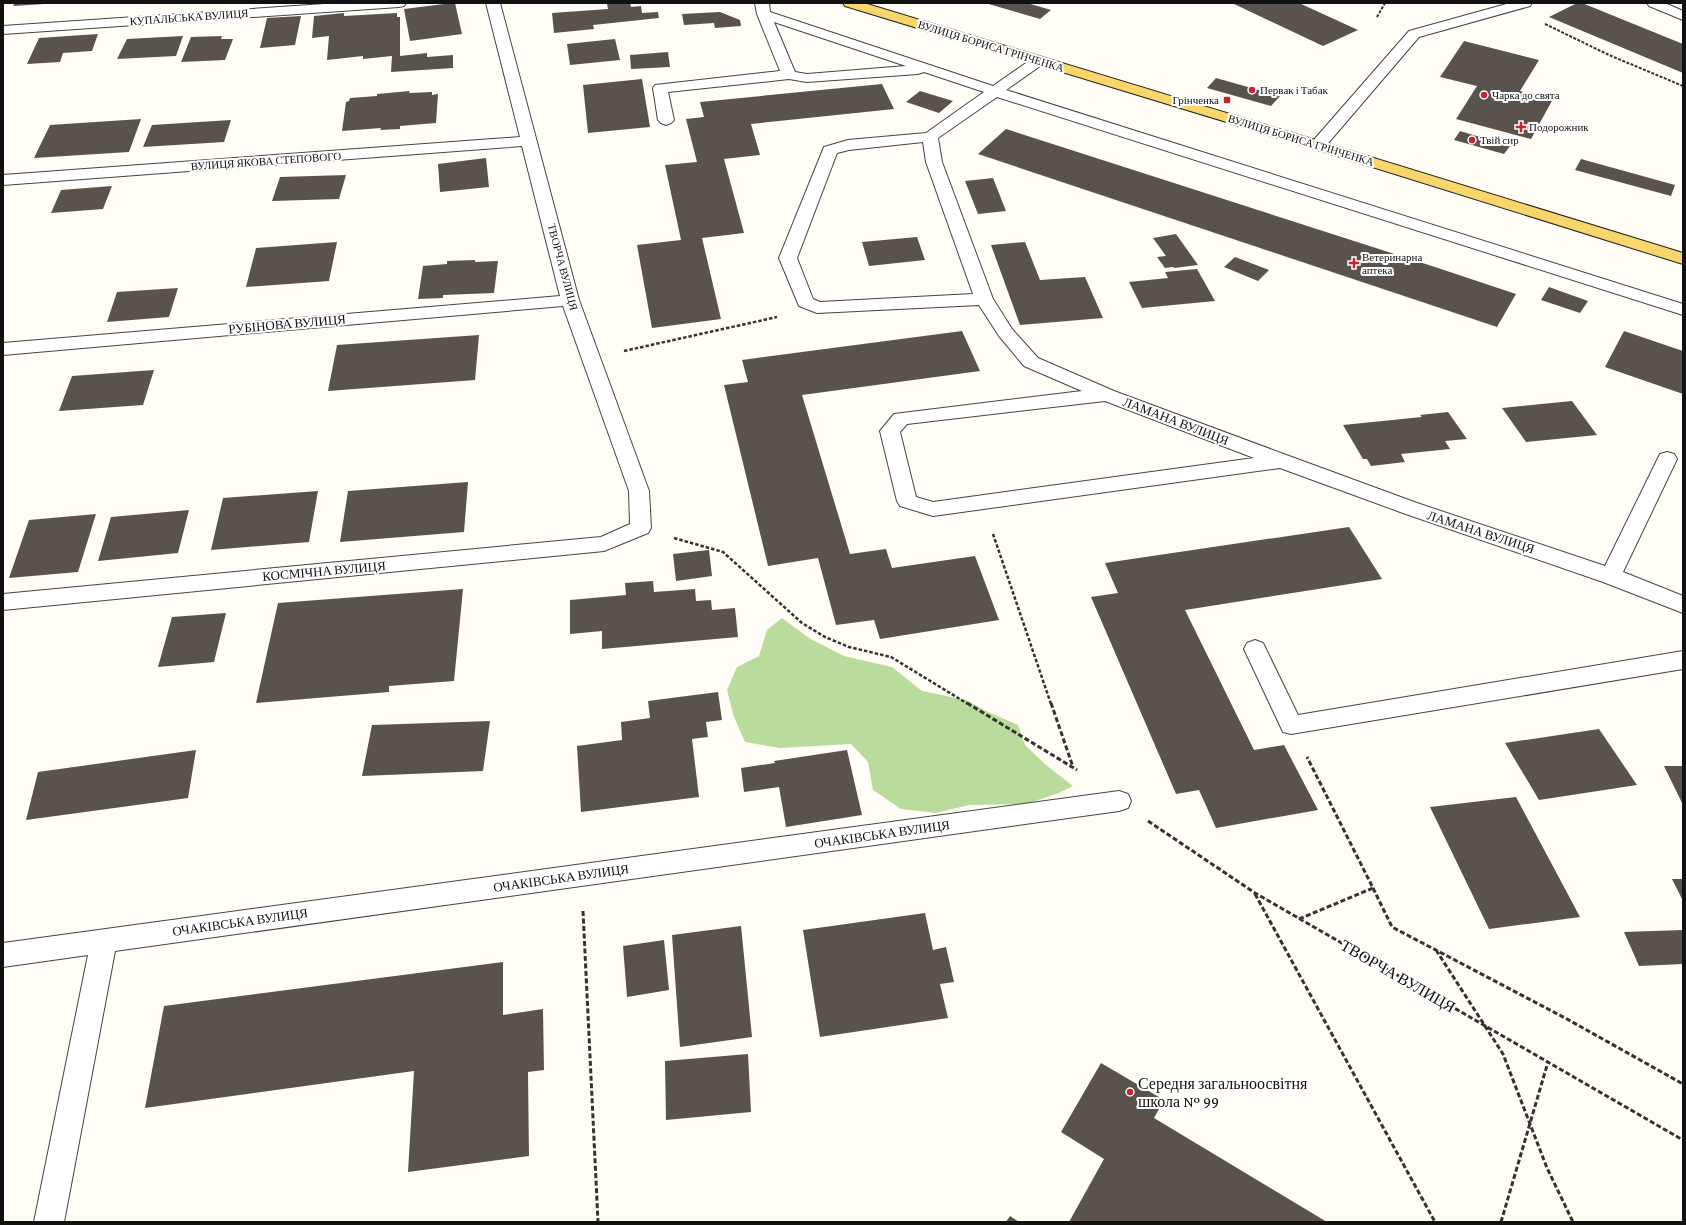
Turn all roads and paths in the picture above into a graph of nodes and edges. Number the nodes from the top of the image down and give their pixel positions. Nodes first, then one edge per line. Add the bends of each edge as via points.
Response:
1 (400, 3) edge
2 (494, 3) edge
3 (850, 3) edge
4 (1385, 3) edge
5 (1526, 3) edge
6 (1654, 3) edge
7 (330, 5) edge
8 (763, 8) edge
9 (1510, 8) junction
10 (1683, 16) edge
11 (1378, 17) dead end
12 (3, 30) edge
13 (1038, 61) junction
14 (927, 69) junction
15 (789, 75) junction
16 (1683, 86) edge
17 (994, 91) junction
18 (666, 120) dead end
19 (930, 137) junction
20 (530, 141) junction
21 (1318, 145) junction
22 (3, 180) edge
23 (1683, 259) edge
24 (984, 299) junction
25 (570, 300) junction
26 (817, 308) junction
27 (1683, 310) edge
28 (3, 349) edge
29 (592, 359) junction
30 (1107, 395) junction
31 (1666, 458) dead end
32 (1282, 461) junction
33 (983, 503) junction
34 (641, 528) junction
35 (1611, 576) junction
36 (3, 602) edge
37 (1683, 605) edge
38 (1255, 649) dead end
39 (1683, 660) edge
40 (1291, 725) junction
41 (1073, 768) junction
42 (1119, 801) junction
43 (581, 875) junction
44 (1373, 888) junction
45 (1255, 893) junction
46 (1299, 919) junction
47 (104, 941) junction
48 (1436, 950) junction
49 (3, 955) edge
50 (1485, 1026) junction
51 (1548, 1062) junction
52 (1683, 1084) edge
53 (1530, 1124) junction
54 (1683, 1140) edge
55 (49, 1222) edge
56 (598, 1222) edge
57 (1435, 1222) edge
58 (1501, 1222) edge
59 (1573, 1222) edge

1 - 7 street, КУПАЛЬСЬКА ВУЛИЦЯ
2 - 20 street, ТВОРЧА ВУЛИЦЯ
3 - 13 main road, ВУЛИЦЯ БОРИСА ГРІНЧЕНКА
4 - 11 path
5 - 9 street
6 - 10 street
7 - 12 street, КУПАЛЬСЬКА ВУЛИЦЯ
8 - 14 street
8 - 15 street
9 - 16 path via 1609,55
9 - 21 street via 1414,34
13 - 17 street
13 - 21 main road, ВУЛИЦЯ БОРИСА ГРІНЧЕНКА
14 - 15 street via 808,78
14 - 17 street
15 - 18 street via 660,88
17 - 19 street
17 - 27 street
19 - 24 street, ЛАМАНА ВУЛИЦЯ via 934,162
19 - 26 street via 848,145 830,150 788,258 805,302
20 - 22 street, ВУЛИЦЯ ЯКОВА СТЕПОВОГО
20 - 25 street, ТВОРЧА ВУЛИЦЯ
21 - 23 main road, ВУЛИЦЯ БОРИСА ГРІНЧЕНКА
24 - 26 street
24 - 30 street, ЛАМАНА ВУЛИЦЯ via 1005,332 1031,362
25 - 28 street, РУБІНОВА ВУЛИЦЯ
25 - 29 street, ТВОРЧА ВУЛИЦЯ
26 - 29 path
29 - 34 street, ТВОРЧА ВУЛИЦЯ via 639,491
30 - 32 street, ЛАМАНА ВУЛИЦЯ
30 - 33 street via 901,418 890,431 907,501 933,509
31 - 35 street
32 - 33 street
32 - 35 street, ЛАМАНА ВУЛИЦЯ via 1410,508
33 - 41 path
34 - 36 street, КОСМІЧНА ВУЛИЦЯ via 604,544
34 - 41 path, ТВОРЧА ВУЛИЦЯ via 723,552 802,622 825,637 849,647 890,657
35 - 37 street, ЛАМАНА ВУЛИЦЯ
38 - 40 street
39 - 40 street
40 - 44 path
41 - 42 path, ТВОРЧА ВУЛИЦЯ via 1092,779
42 - 43 street, ОЧАКІВСЬКА ВУЛИЦЯ
42 - 45 path, ТВОРЧА ВУЛИЦЯ
43 - 47 street, ОЧАКІВСЬКА ВУЛИЦЯ
43 - 56 path
44 - 46 path
44 - 48 path via 1392,927
45 - 46 path, ТВОРЧА ВУЛИЦЯ
45 - 57 path
46 - 50 path, ТВОРЧА ВУЛИЦЯ
47 - 49 street, ОЧАКІВСЬКА ВУЛИЦЯ
47 - 55 street
48 - 50 path
48 - 52 path
50 - 51 path, ТВОРЧА ВУЛИЦЯ
50 - 53 path via 1503,1054
51 - 53 path
51 - 54 path, ТВОРЧА ВУЛИЦЯ
53 - 58 path
53 - 59 path via 1546,1168

